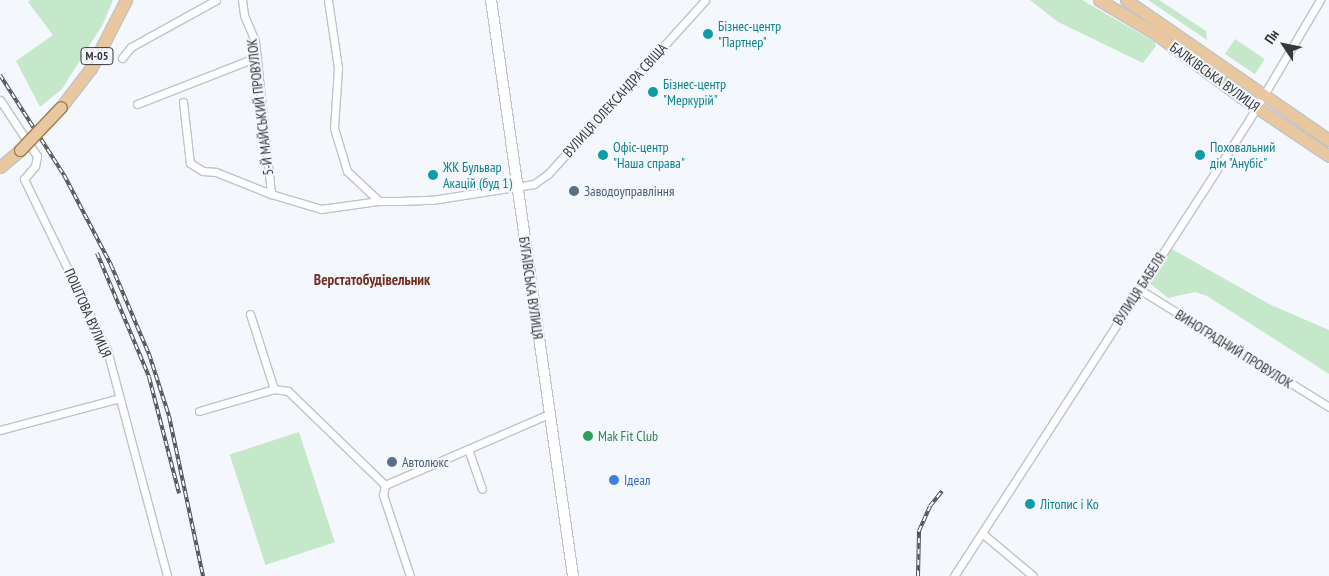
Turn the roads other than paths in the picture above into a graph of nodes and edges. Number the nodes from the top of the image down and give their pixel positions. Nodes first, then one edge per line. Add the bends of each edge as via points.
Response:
1 (126, 0) edge
2 (216, 0) edge
3 (242, 0) edge
4 (328, 0) edge
5 (491, 0) edge
6 (705, 0) edge
7 (1099, 0) edge
8 (1126, 0) edge
9 (1320, 0) edge
10 (257, 57) junction
11 (122, 58) dead end
12 (1264, 97) junction
13 (0, 100) edge
14 (182, 102) dead end
15 (137, 104) dead end
16 (1257, 108) junction
17 (1329, 140) edge
18 (1329, 156) edge
19 (0, 168) edge
20 (517, 189) junction
21 (271, 194) junction
22 (379, 201) junction
23 (1139, 290) junction
24 (250, 314) dead end
25 (274, 389) junction
26 (120, 398) junction
27 (1329, 407) edge
28 (199, 411) dead end
29 (549, 414) junction
30 (0, 430) edge
31 (468, 448) junction
32 (385, 485) junction
33 (482, 489) dead end
34 (983, 534) junction
35 (408, 575) edge
36 (167, 576) edge
37 (572, 576) edge
38 (954, 576) edge
39 (1033, 576) edge

1 - 19 main road, М-05, bridge via 90,68 62,108
2 - 11 street via 131,47
3 - 10 street, 5-Й МАЙСЬКИЙ ПРОВУЛОК
4 - 22 street via 338,68 334,128 347,171
5 - 20 main road, БУГАЇВСЬКА ВУЛИЦЯ
6 - 20 street, ВУЛИЦЯ ОЛЕКСАНДРА СВІЩА via 548,174 534,184
7 - 16 main road, БАЛКІВСЬКА ВУЛИЦЯ via 1156,34
8 - 12 main road, БАЛКІВСЬКА ВУЛИЦЯ
9 - 12 street, ВУЛИЦЯ БАБЕЛЯ
10 - 15 street
10 - 21 street, 5-Й МАЙСЬКИЙ ПРОВУЛОК
12 - 16 street, ВУЛИЦЯ БАБЕЛЯ
12 - 17 main road, БАЛКІВСЬКА ВУЛИЦЯ
13 - 26 street, ПОШТОВА ВУЛИЦЯ via 38,156 35,166 24,179 107,350
14 - 21 street via 190,163 203,171 216,172
16 - 18 main road, БАЛКІВСЬКА ВУЛИЦЯ
16 - 23 street, ВУЛИЦЯ БАБЕЛЯ
20 - 22 street, ВУЛИЦЯ ОЛЕКСАНДРА СВІЩА via 432,200
20 - 29 main road, БУГАЇВСЬКА ВУЛИЦЯ
21 - 22 street, 5-Й МАЙСЬКИЙ ПРОВУЛОК via 321,209
23 - 27 street, ВИНОГРАДНИЙ ПРОВУЛОК
23 - 34 street, ВУЛИЦЯ БАБЕЛЯ
24 - 25 street
25 - 28 street
25 - 32 street via 288,391
26 - 30 street
26 - 36 street, ПОШТОВА ВУЛИЦЯ
29 - 31 street
29 - 37 main road, БУГАЇВСЬКА ВУЛИЦЯ
31 - 32 street
31 - 33 street
32 - 35 street via 382,494
34 - 38 street, ВУЛИЦЯ БАБЕЛЯ
34 - 39 street

